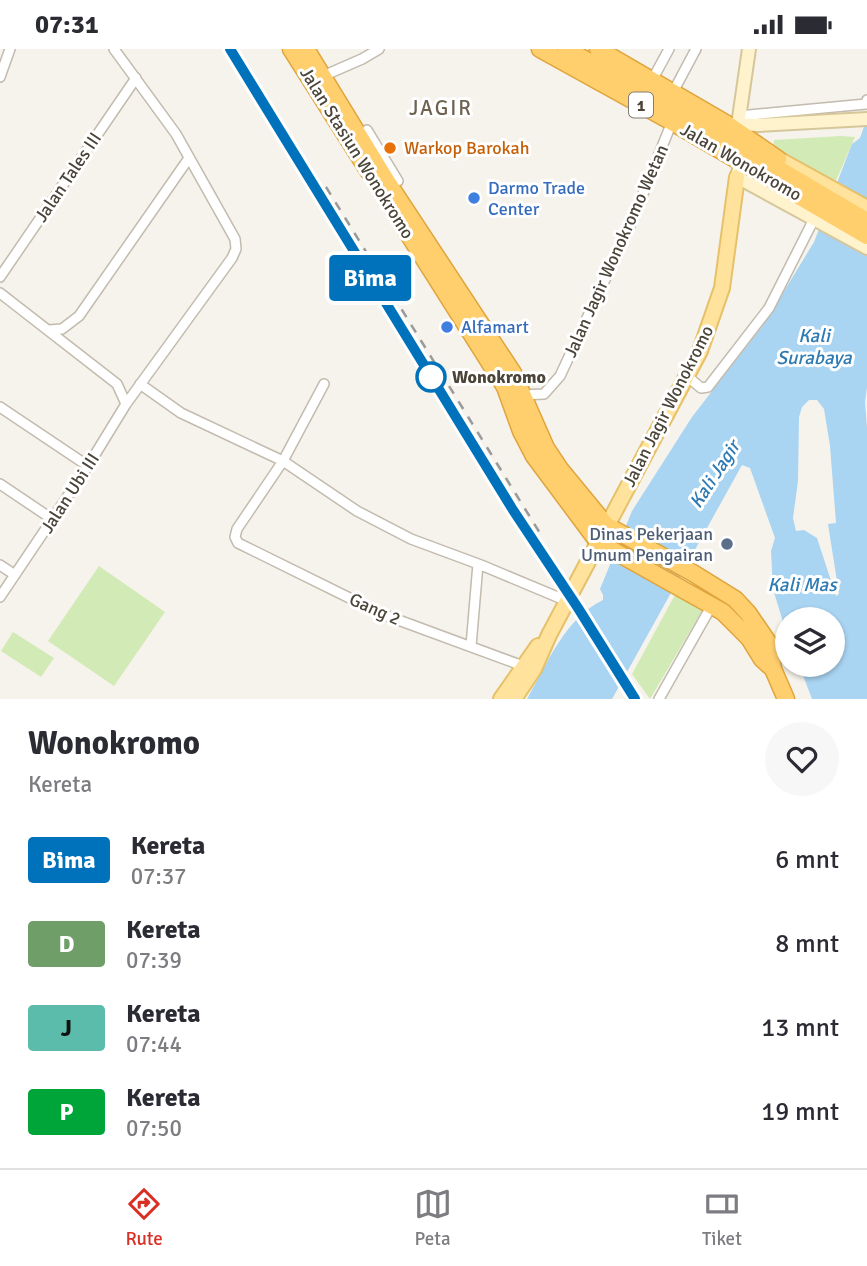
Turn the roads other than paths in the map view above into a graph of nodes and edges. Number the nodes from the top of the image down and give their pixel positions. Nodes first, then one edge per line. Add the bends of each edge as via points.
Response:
1 (10, 49) edge
2 (114, 49) edge
3 (291, 49) edge
4 (306, 49) edge
5 (379, 49) edge
6 (540, 49) edge
7 (566, 49) edge
8 (598, 49) edge
9 (669, 49) edge
10 (696, 49) edge
11 (749, 49) edge
12 (323, 76) junction
13 (0, 77) edge
14 (136, 78) junction
15 (645, 93) junction
16 (867, 100) edge
17 (666, 104) junction
18 (864, 120) edge
19 (672, 122) junction
20 (699, 122) junction
21 (734, 122) junction
22 (189, 158) junction
23 (778, 159) junction
24 (742, 164) junction
25 (383, 166) junction
26 (398, 181) dead end
27 (824, 208) junction
28 (867, 208) edge
29 (867, 221) edge
30 (867, 236) edge
31 (867, 249) edge
32 (0, 277) edge
33 (0, 293) edge
34 (49, 330) junction
35 (687, 376) junction
36 (117, 384) junction
37 (324, 384) dead end
38 (142, 387) junction
39 (522, 395) junction
40 (126, 404) junction
41 (0, 407) edge
42 (283, 461) junction
43 (88, 466) junction
44 (0, 484) edge
45 (52, 519) junction
46 (607, 525) junction
47 (598, 542) junction
48 (478, 564) junction
49 (0, 565) edge
50 (15, 575) junction
51 (0, 597) edge
52 (567, 601) junction
53 (712, 605) junction
54 (549, 635) junction
55 (471, 646) junction
56 (523, 666) junction
57 (773, 669) junction
58 (665, 696) edge
59 (501, 699) edge
60 (514, 699) edge
61 (786, 699) edge

1 - 13 street
2 - 14 street
3 - 47 highway, Jalan Stasiun Wonokromo via 492,364 534,456
4 - 12 highway, Jalan Stasiun Wonokromo
5 - 12 street
6 - 19 highway, Jalan Wonokromo / 1
7 - 15 highway, Jalan Wonokromo / 1
8 - 21 highway, Jalan Wonokromo / 1
9 - 15 street
10 - 17 street
11 - 21 main road
12 - 25 highway, Jalan Stasiun Wonokromo via 369,138
14 - 22 street
14 - 32 street, Jalan Tales III
15 - 17 highway, Jalan Wonokromo / 1
16 - 21 street via 866,104
17 - 20 highway, Jalan Wonokromo / 1
18 - 21 main road
19 - 24 highway, Jalan Wonokromo / 1
19 - 39 street, Jalan Jagir Wonokromo Wetan via 560,376 544,394
20 - 21 main road, 1
20 - 24 highway, Jalan Wonokromo / 1
21 - 23 highway, Jalan Wonokromo / 1
22 - 34 street via 79,316 62,329
22 - 38 street, Jalan Ubi III via 235,239 236,249
23 - 24 highway, 1
23 - 27 main road, Jalan Wonokromo
24 - 27 highway, Jalan Wonokromo / 1
24 - 27 main road, 1
24 - 35 main road, Jalan Jagir Wonokromo via 722,288
25 - 26 street
25 - 39 highway, Jalan Stasiun Wonokromo via 513,373
27 - 28 main road, Jalan Wonokromo
27 - 29 highway, Jalan Wonokromo / 1
27 - 30 highway, Jalan Wonokromo / 1
27 - 31 main road
27 - 35 street via 769,308 708,387 701,388
33 - 34 street
34 - 36 street
35 - 46 main road, Jalan Jagir Wonokromo
36 - 38 street
36 - 40 street
37 - 42 street
38 - 40 street, Jalan Ubi III
38 - 42 street via 181,413
39 - 46 highway, Jalan Stasiun Wonokromo via 546,448
40 - 43 street, Jalan Ubi III
41 - 43 street
42 - 48 street via 357,511 411,539
42 - 55 street, Gang 2 via 237,529 238,543 382,614
43 - 45 street, Jalan Ubi III
44 - 45 street
45 - 50 street, Jalan Ubi III
46 - 47 main road, Jalan Jagir Wonokromo
46 - 57 highway, Jalan Stasiun Wonokromo via 735,599 770,645
47 - 52 main road, Jalan Jagir Wonokromo
47 - 53 highway
48 - 52 street
48 - 55 street
49 - 50 street
50 - 51 street, Jalan Ubi III
52 - 54 main road, Jalan Jagir Wonokromo
53 - 57 highway via 729,617
53 - 58 street
54 - 56 main road, Jalan Jagir Wonokromo
54 - 60 main road, Jalan Jagir Wonokromo
55 - 56 street, Gang 2
56 - 59 main road, Jalan Jagir Wonokromo
57 - 61 highway

